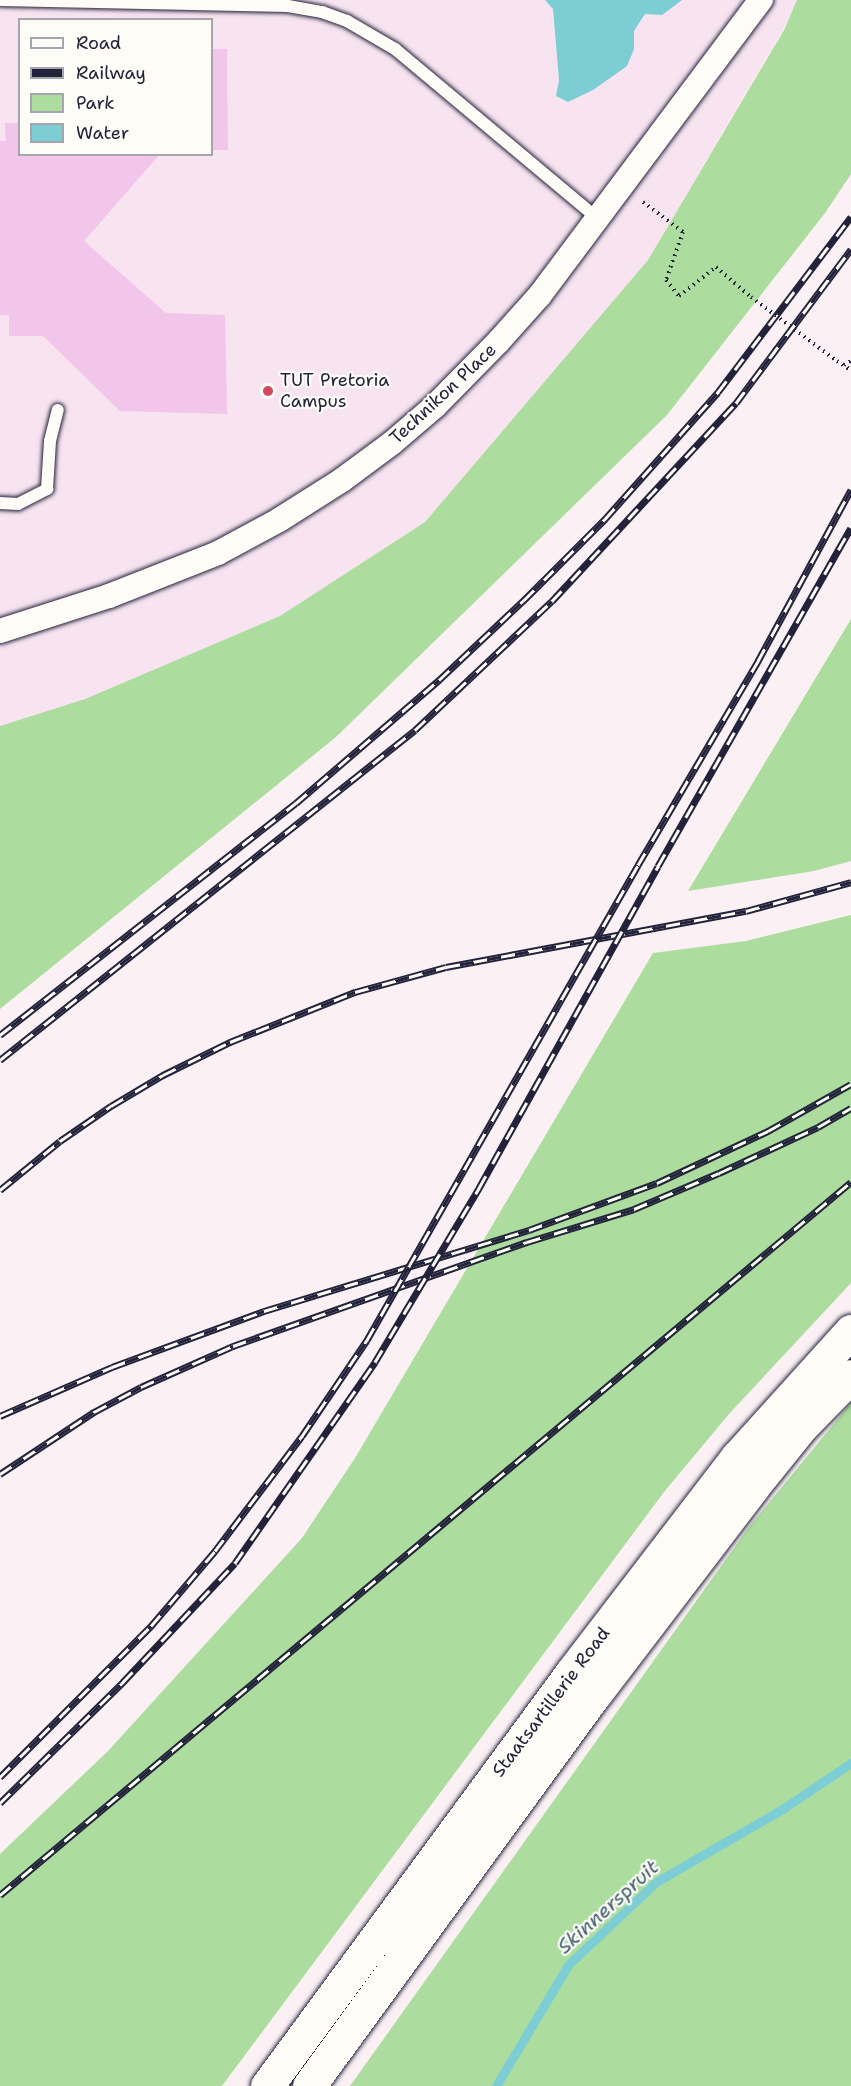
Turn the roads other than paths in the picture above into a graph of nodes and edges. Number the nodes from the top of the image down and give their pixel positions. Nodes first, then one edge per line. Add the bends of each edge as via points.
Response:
1 (1, 0) edge
2 (761, 0) edge
3 (110, 1) edge
4 (598, 219) junction
5 (58, 410) dead end
6 (0, 503) edge
7 (0, 631) edge
8 (851, 1331) edge
9 (851, 1376) edge
10 (267, 2086) edge
11 (309, 2086) edge

1 - 3 lane
2 - 4 street, Technikon Place
3 - 4 lane via 288,6 347,21 394,49
4 - 7 street, Technikon Place via 498,342 435,406 342,480 218,553 110,596
5 - 6 lane via 50,441 47,489 18,504
8 - 10 street, Staatsartillerie Road via 730,1466
9 - 11 street, Staatsartillerie Road via 801,1427 731,1516 596,1693

